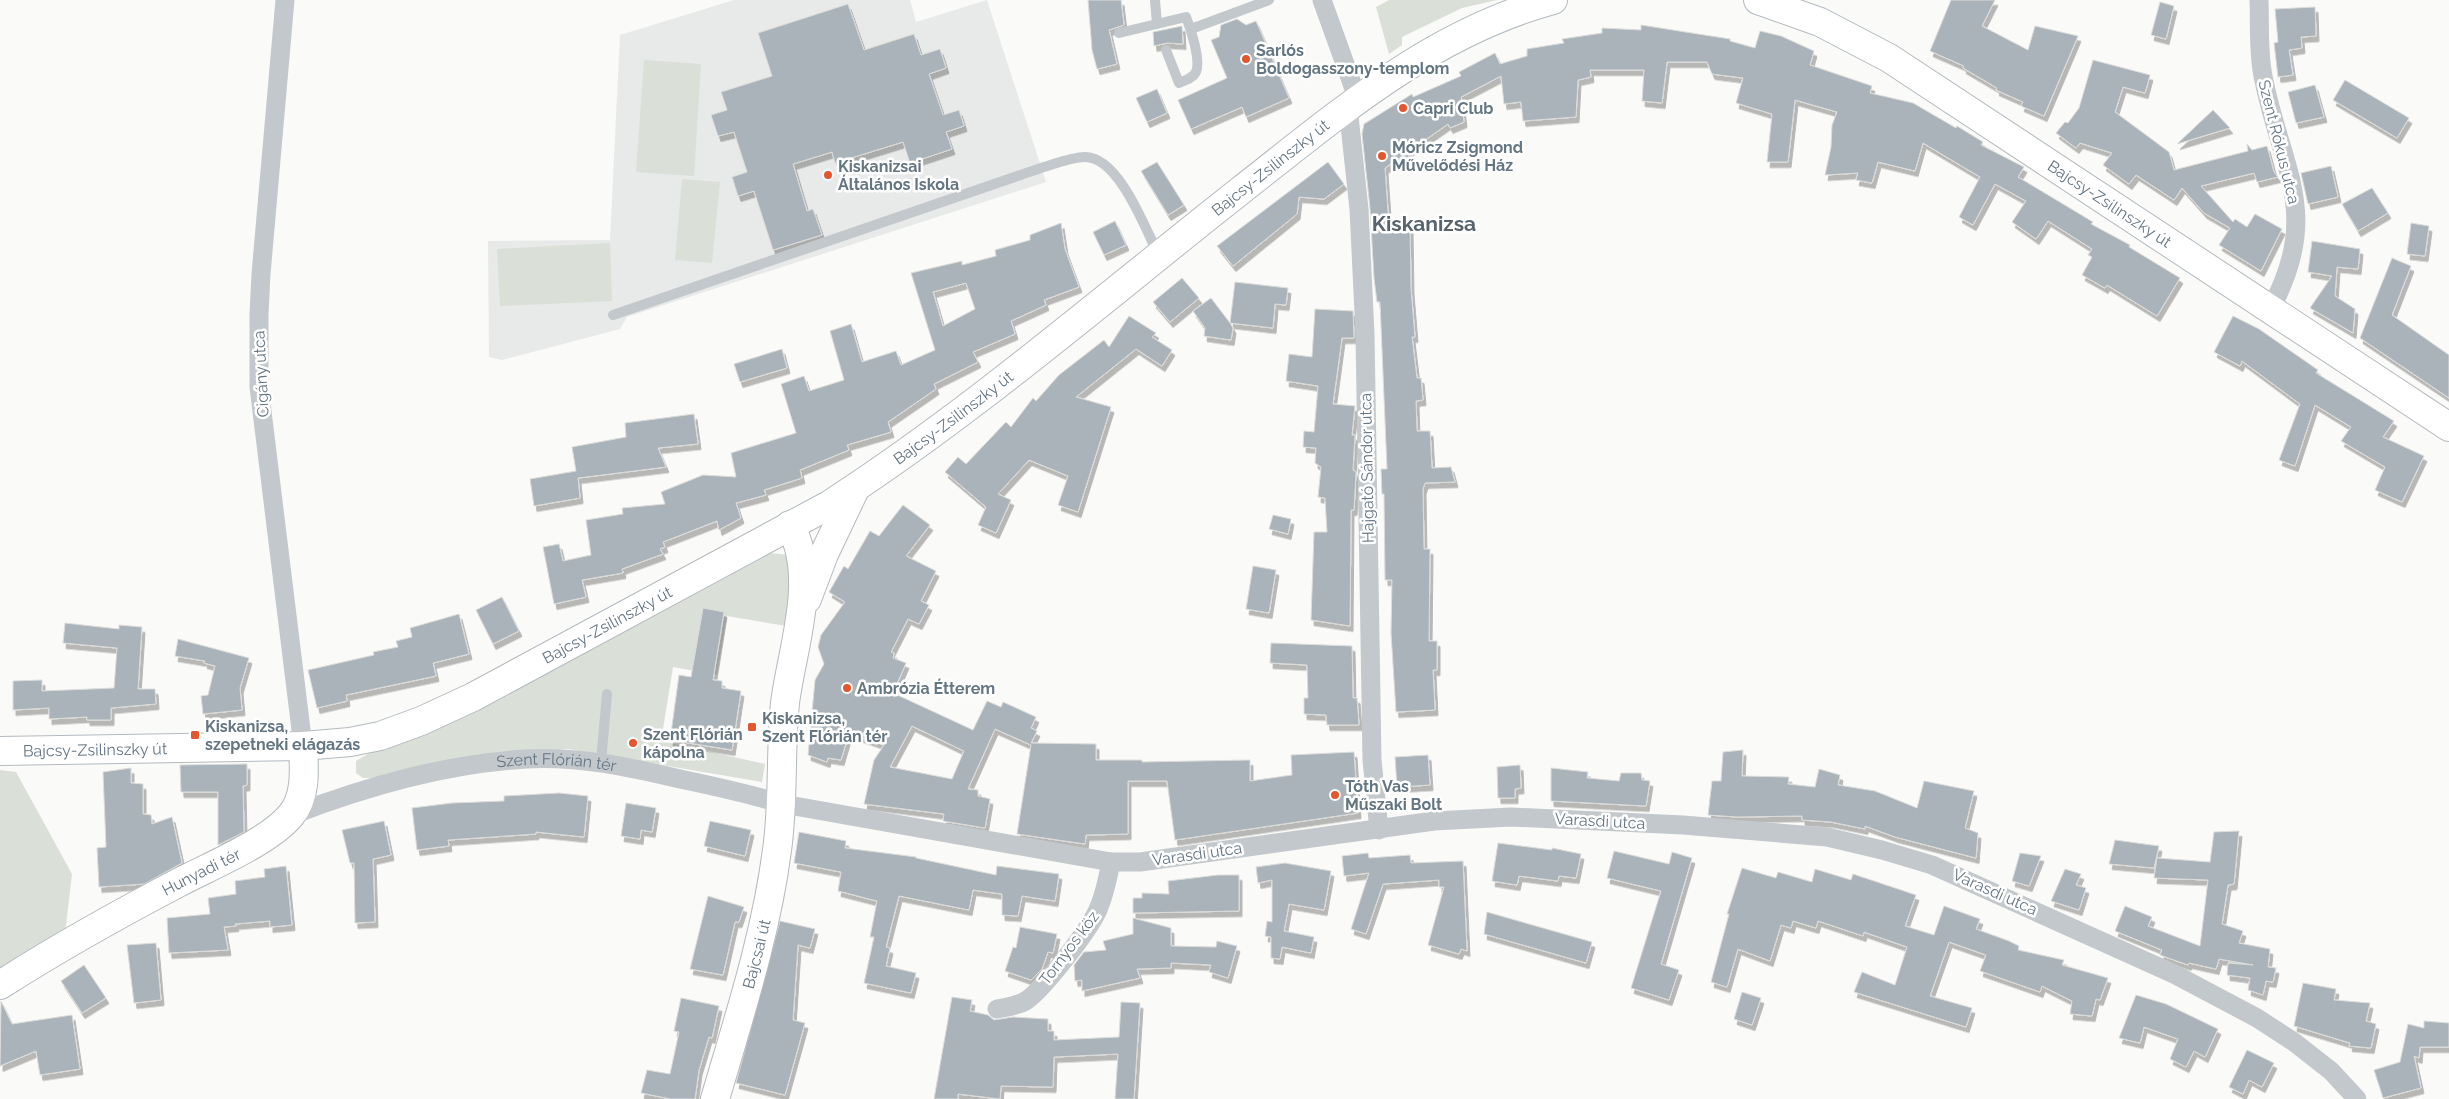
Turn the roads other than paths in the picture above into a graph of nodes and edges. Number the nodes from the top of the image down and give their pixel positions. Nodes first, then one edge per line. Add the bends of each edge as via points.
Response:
1 (286, 0) edge
2 (1155, 0) edge
3 (1269, 0) edge
4 (1322, 0) edge
5 (1554, 0) edge
6 (1758, 0) edge
7 (2259, 0) edge
8 (1157, 24) junction
9 (1191, 29) junction
10 (1120, 32) dead end
11 (1166, 50) dead end
12 (1353, 103) junction
13 (1159, 255) junction
14 (2270, 310) junction
15 (613, 314) dead end
16 (2449, 427) edge
17 (855, 488) junction
18 (790, 525) junction
19 (801, 614) junction
20 (606, 694) dead end
21 (302, 746) junction
22 (0, 751) edge
23 (600, 762) junction
24 (782, 804) junction
25 (292, 815) junction
26 (1379, 830) junction
27 (1112, 862) junction
28 (0, 985) edge
29 (997, 1009) dead end
30 (715, 1099) edge
31 (2357, 1099) edge

1 - 21 street, Cigány utca via 261,274 259,378
2 - 8 lane
3 - 9 lane
4 - 12 street, Hajgató Sándor utca
5 - 12 main road, Bajcsy-Zsilinszky út via 1508,15 1449,41
6 - 14 main road, Bajcsy-Zsilinszky út via 1820,22 1890,58
7 - 14 street, Szent Rókus utca via 2262,74 2288,166 2296,214 2292,257
8 - 9 lane via 1186,17
8 - 10 lane
9 - 11 lane via 1197,62 1197,70 1192,77 1179,83
12 - 13 main road, Bajcsy-Zsilinszky út
12 - 26 street, Hajgató Sándor utca via 1364,325 1372,760
13 - 15 lane via 1116,174 1094,158 1080,157
13 - 17 main road, Bajcsy-Zsilinszky út via 967,409
14 - 16 main road, Bajcsy-Zsilinszky út
17 - 18 main road, Bajcsy-Zsilinszky út
17 - 19 main road
18 - 19 main road via 802,571
18 - 21 main road, Bajcsy-Zsilinszky út via 422,721 365,739
19 - 24 main road via 791,660 783,725
20 - 23 lane
21 - 22 main road, Bajcsy-Zsilinszky út
21 - 25 main road, Hunyadi tér via 304,782
23 - 24 street, Szent Flórián tér via 746,793
23 - 25 street, Szent Flórián tér via 528,759 448,768 362,789
24 - 27 street, Varasdi utca
24 - 30 main road, Bajcsai út via 777,851 750,981
25 - 28 main road, Hunyadi tér via 253,843 102,923
26 - 27 street, Varasdi utca via 1140,862
26 - 31 street, Varasdi utca via 1434,821 1521,817 1793,833 1882,850 1932,865 1992,890 2174,974 2257,1018 2294,1042 2331,1071
27 - 29 street, Tornyos köz via 1099,908 1084,933 1039,989 1026,1000

